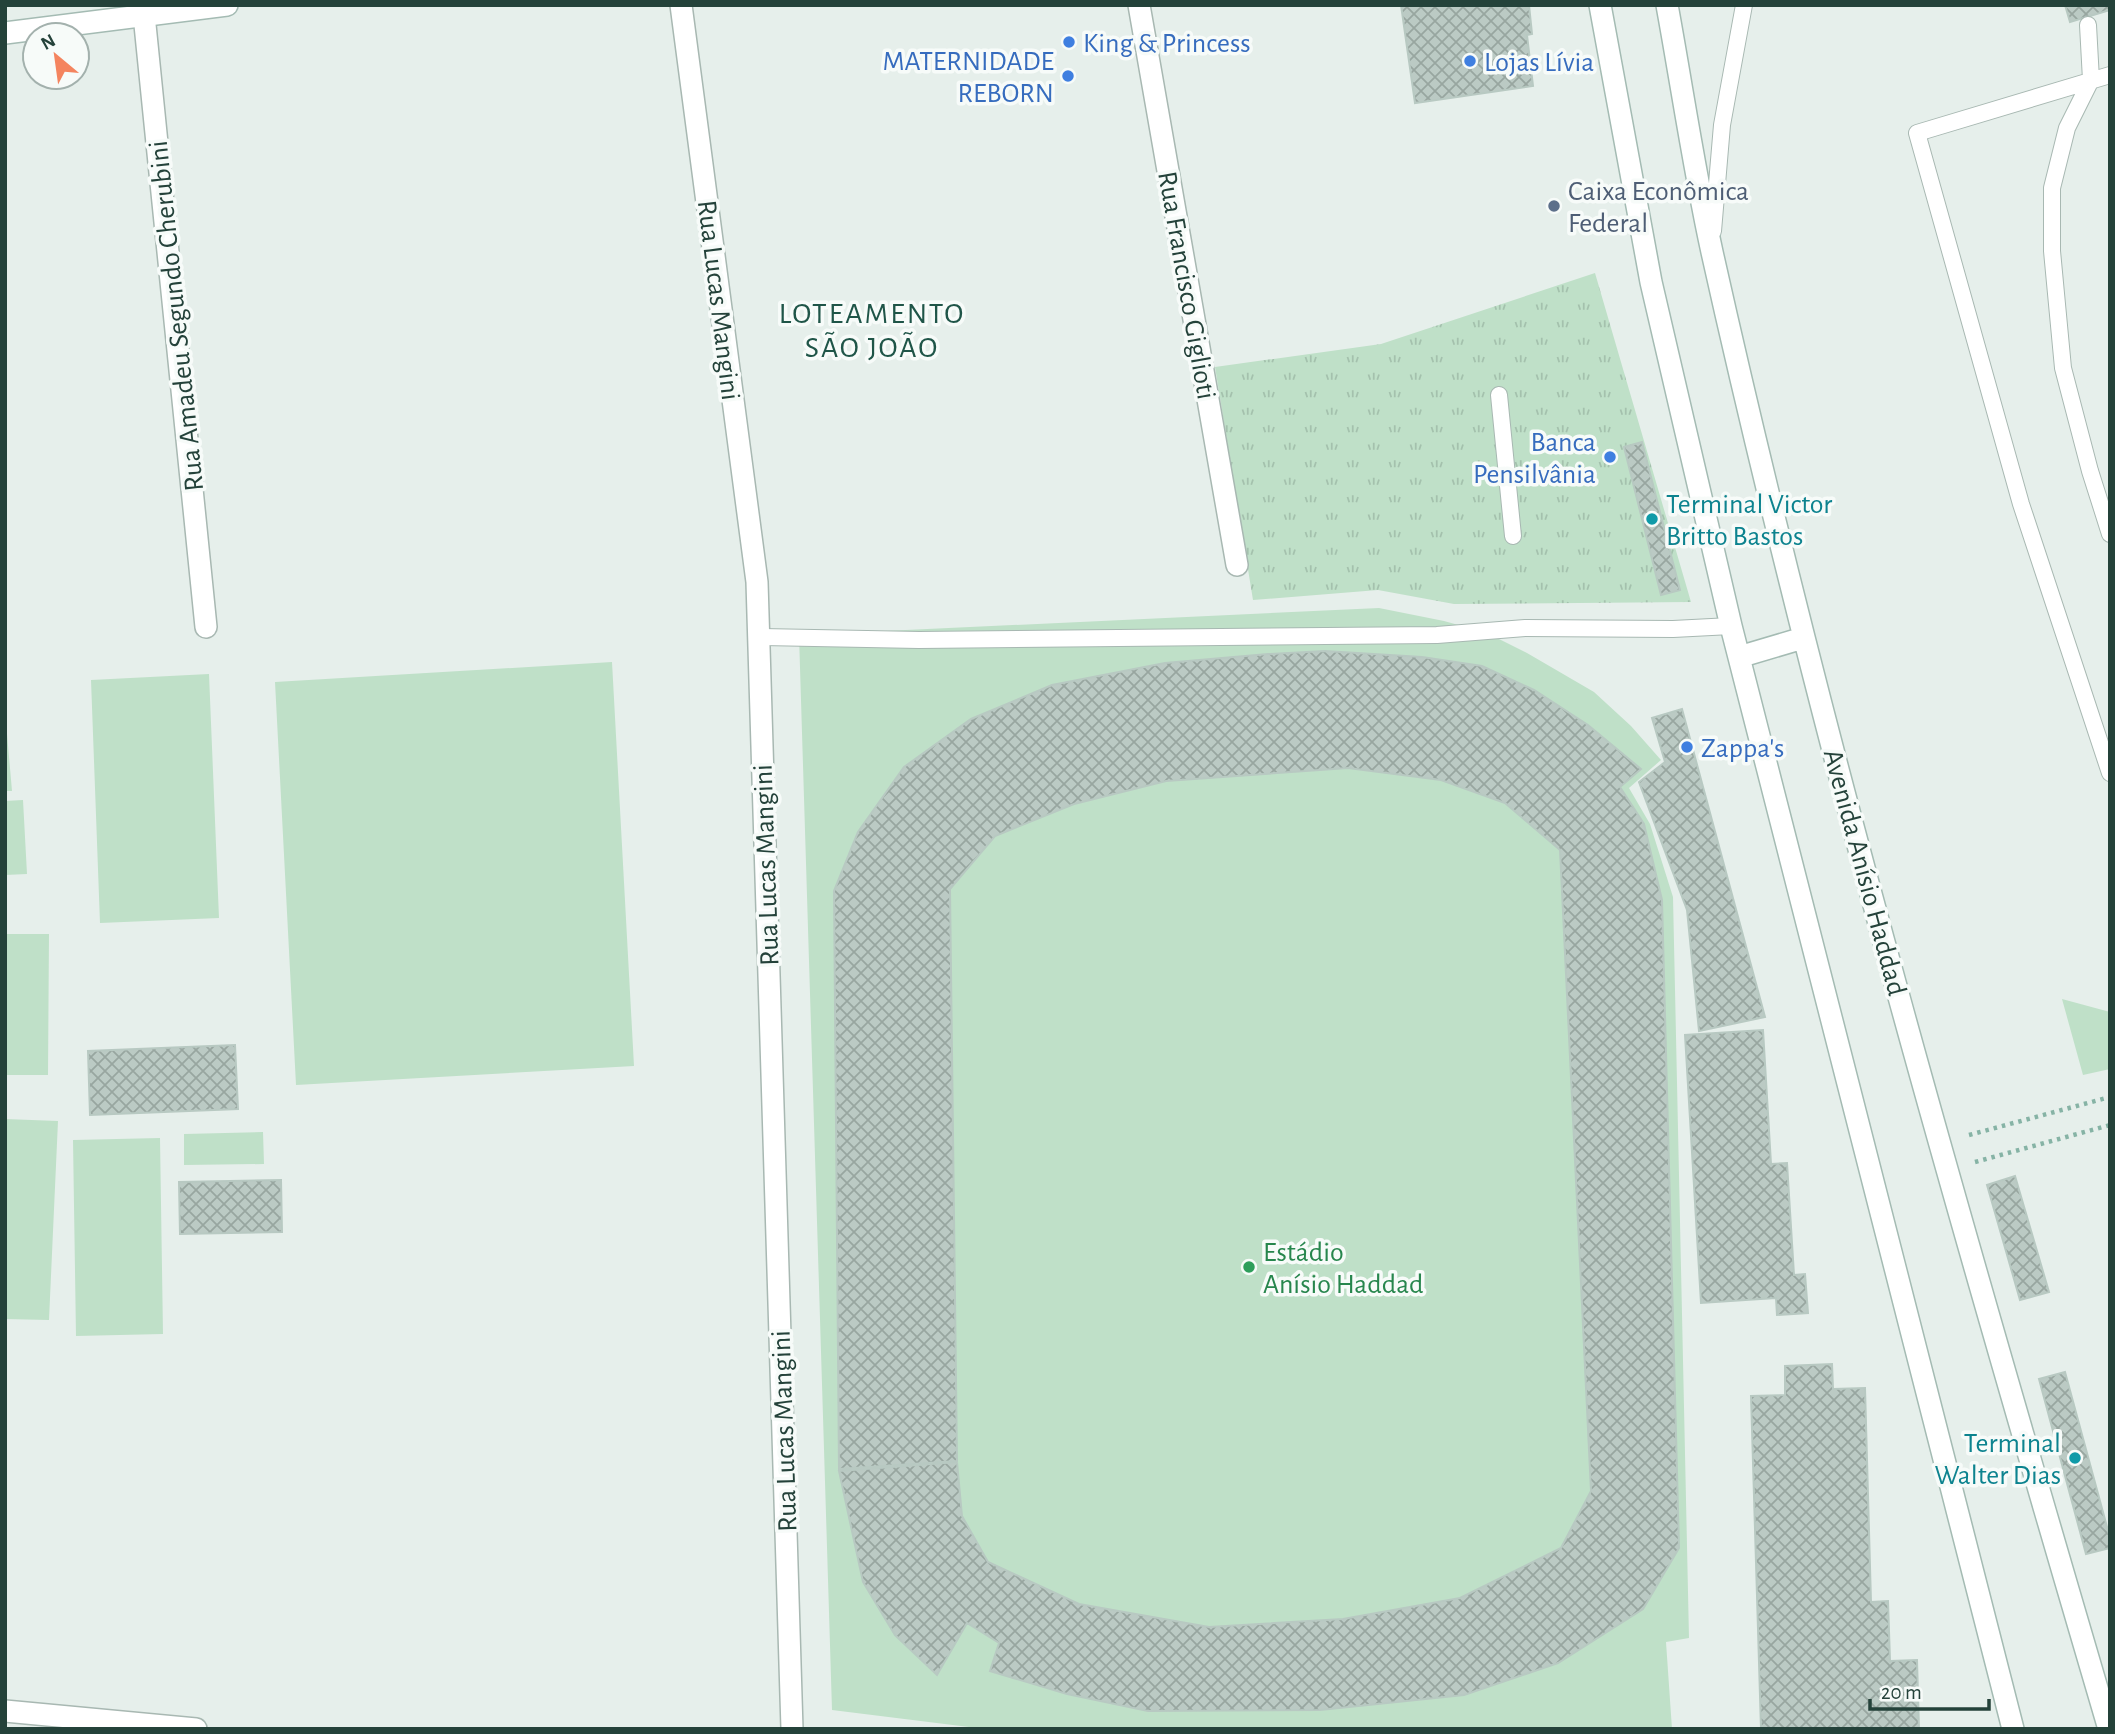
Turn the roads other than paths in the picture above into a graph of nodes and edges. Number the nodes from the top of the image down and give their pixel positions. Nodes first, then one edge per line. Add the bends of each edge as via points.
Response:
1 (227, 5) edge
2 (681, 5) edge
3 (1139, 5) edge
4 (1600, 5) edge
5 (1667, 5) edge
6 (1744, 5) edge
7 (144, 11) edge
8 (2088, 25) dead end
9 (5, 33) edge
10 (2110, 75) edge
11 (2091, 80) junction
12 (1712, 247) junction
13 (1499, 395) dead end
14 (2110, 534) edge
15 (1513, 536) dead end
16 (1237, 565) dead end
17 (206, 626) dead end
18 (1731, 626) junction
19 (758, 637) junction
20 (1803, 638) junction
21 (1738, 657) junction
22 (2110, 774) edge
23 (5, 1711) edge
24 (196, 1729) edge
25 (792, 1729) edge
26 (2013, 1729) edge
27 (2109, 1729) edge

1 - 7 main road
2 - 19 main road, Rua Lucas Mangini via 757,582
3 - 16 main road, Rua Francisco Giglioti
4 - 18 main road via 1651,282
5 - 12 main road, Avenida Anísio Haddad
6 - 12 lane via 1721,125
7 - 9 main road
7 - 17 main road, Rua Amadeu Segundo Cherubini
8 - 11 lane
10 - 11 lane
11 - 14 lane via 2067,128 2052,188 2052,251 2063,368
11 - 22 lane via 1917,133 2021,505
12 - 20 main road, Avenida Anísio Haddad
13 - 15 lane
18 - 19 lane via 1525,628 1410,635
18 - 21 main road
19 - 25 main road, Rua Lucas Mangini
20 - 21 main road
20 - 27 main road, Avenida Anísio Haddad via 1939,1143
21 - 26 main road
23 - 24 main road

